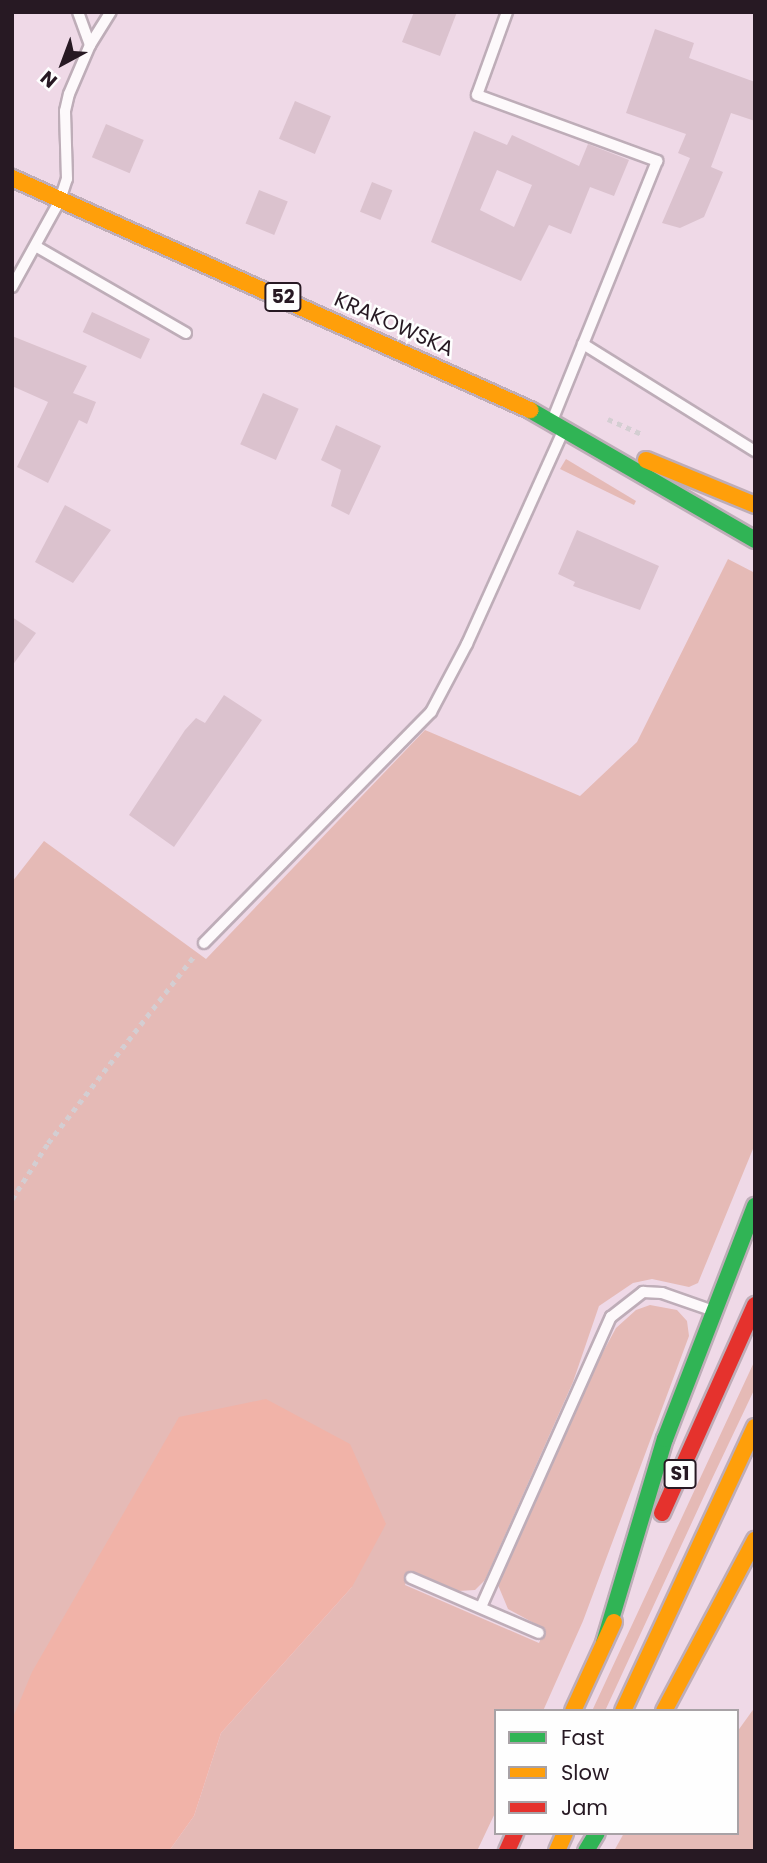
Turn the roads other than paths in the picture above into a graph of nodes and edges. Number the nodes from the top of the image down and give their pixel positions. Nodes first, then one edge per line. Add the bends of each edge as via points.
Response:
1 (78, 12) edge
2 (111, 12) edge
3 (508, 12) edge
4 (90, 45) junction
5 (12, 178) edge
6 (60, 200) junction
7 (37, 247) junction
8 (12, 287) edge
9 (186, 333) dead end
10 (583, 344) junction
11 (559, 424) junction
12 (755, 451) edge
13 (754, 503) edge
14 (755, 540) edge
15 (204, 943) road end
16 (755, 1206) edge
17 (755, 1305) edge
18 (715, 1312) junction
19 (755, 1427) edge
20 (755, 1540) edge
21 (411, 1578) dead end
22 (481, 1607) junction
23 (539, 1633) dead end
24 (604, 1643) junction
25 (574, 1709) edge
26 (624, 1709) edge
27 (665, 1709) edge
28 (514, 1835) edge
29 (564, 1835) edge
30 (596, 1835) edge
31 (507, 1851) edge
32 (557, 1851) edge
33 (586, 1851) edge

1 - 4 lane
2 - 4 lane
3 - 10 lane via 477,95 657,161
4 - 6 lane via 65,111 67,179
5 - 6 main road, KRAKOWSKA / 52
6 - 7 lane
6 - 11 main road, KRAKOWSKA / 52
7 - 8 lane
7 - 9 lane
10 - 11 lane
10 - 12 lane
11 - 13 main road, KRAKOWSKA / 52
11 - 14 main road, KRAKOWSKA / 52
11 - 15 lane via 467,645 431,712
16 - 18 main road
17 - 24 main road, S1
18 - 22 lane via 662,1293 643,1293 611,1317
18 - 24 main road via 665,1439
19 - 26 main road, S1
20 - 27 main road
21 - 22 lane
22 - 23 lane
24 - 25 main road, S1
28 - 31 main road
29 - 32 main road
30 - 33 main road

